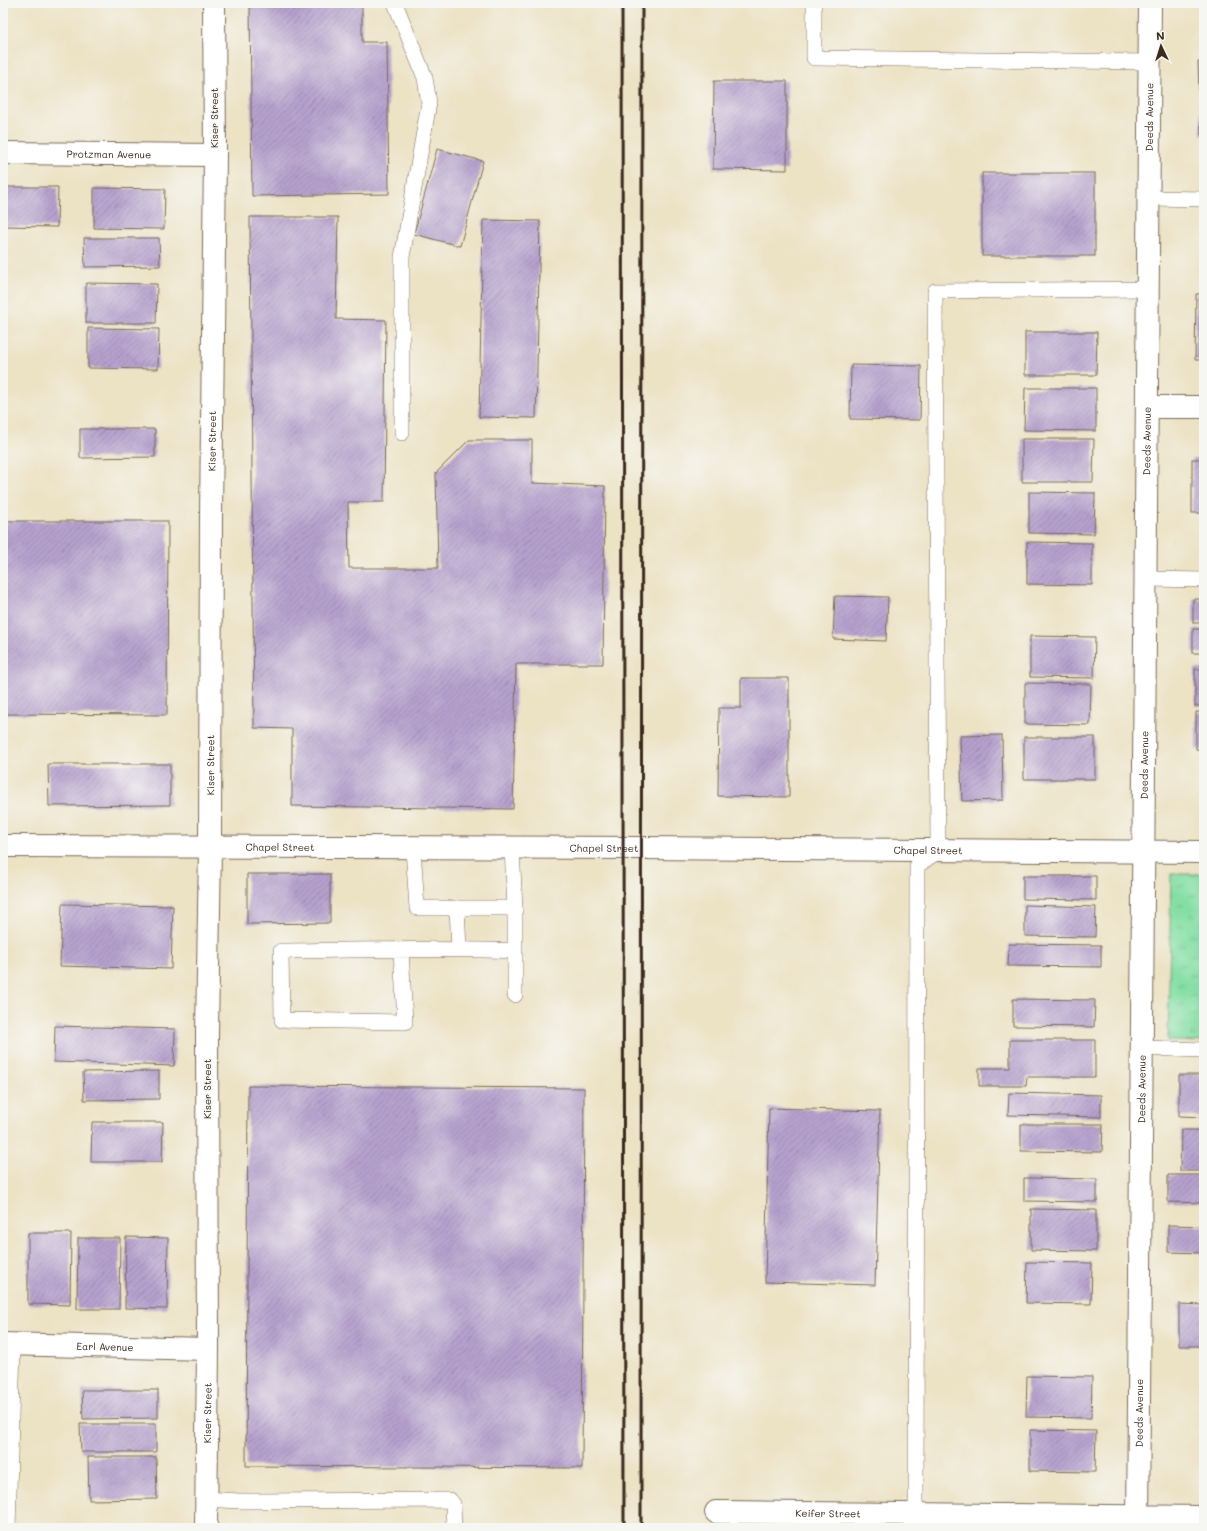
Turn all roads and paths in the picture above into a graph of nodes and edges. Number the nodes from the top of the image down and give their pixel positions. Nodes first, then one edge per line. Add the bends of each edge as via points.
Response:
1 (214, 3) edge
2 (395, 3) edge
3 (814, 3) edge
4 (1150, 3) edge
5 (1150, 62) junction
6 (3, 153) edge
7 (215, 154) junction
8 (1149, 198) junction
9 (1204, 199) edge
10 (1148, 289) junction
11 (1147, 407) junction
12 (1204, 408) edge
13 (402, 433) dead end
14 (1146, 579) junction
15 (1204, 580) edge
16 (3, 846) edge
17 (210, 847) junction
18 (413, 848) junction
19 (512, 848) junction
20 (938, 851) junction
21 (1143, 852) junction
22 (1204, 852) edge
23 (457, 908) junction
24 (515, 908) junction
25 (459, 949) junction
26 (402, 950) junction
27 (514, 951) junction
28 (515, 995) dead end
29 (1142, 1048) junction
30 (1204, 1050) edge
31 (8, 1345) edge
32 (208, 1349) junction
33 (206, 1499) junction
34 (716, 1512) dead end
35 (1204, 1517) edge
36 (916, 1521) edge
37 (1138, 1523) edge
38 (8, 1528) edge
39 (206, 1528) edge
40 (454, 1528) edge

1 - 7 street, Kiser Street
2 - 13 lane via 425,78 429,103 402,257
3 - 5 lane via 814,58
4 - 5 street, Deeds Avenue
5 - 8 street, Deeds Avenue
6 - 7 street, Protzman Avenue
7 - 17 street, Kiser Street
8 - 9 lane
8 - 10 street, Deeds Avenue
10 - 11 street, Deeds Avenue
10 - 20 lane via 935,291
11 - 12 street
11 - 14 street, Deeds Avenue
14 - 15 lane
14 - 21 street, Deeds Avenue
16 - 17 street, Chapel Street
17 - 18 street, Chapel Street
17 - 32 street, Kiser Street via 207,1034
18 - 19 street, Chapel Street
18 - 23 lane via 417,908
19 - 20 street, Chapel Street
19 - 24 lane
20 - 21 street, Chapel Street
20 - 36 lane via 917,866
21 - 22 street, Chapel Street
21 - 29 street, Deeds Avenue
23 - 24 lane
23 - 25 lane
24 - 27 lane
25 - 26 lane
25 - 27 lane
26 - 26 lane via 282,951 282,1020 405,1022
27 - 28 lane
29 - 30 lane
29 - 37 street, Deeds Avenue
31 - 32 street, Earl Avenue
31 - 38 lane
32 - 33 street, Kiser Street
33 - 39 street, Kiser Street
33 - 40 lane via 450,1500 453,1504
34 - 36 street, Keifer Street
35 - 37 street, Keifer Street
36 - 37 street, Keifer Street

